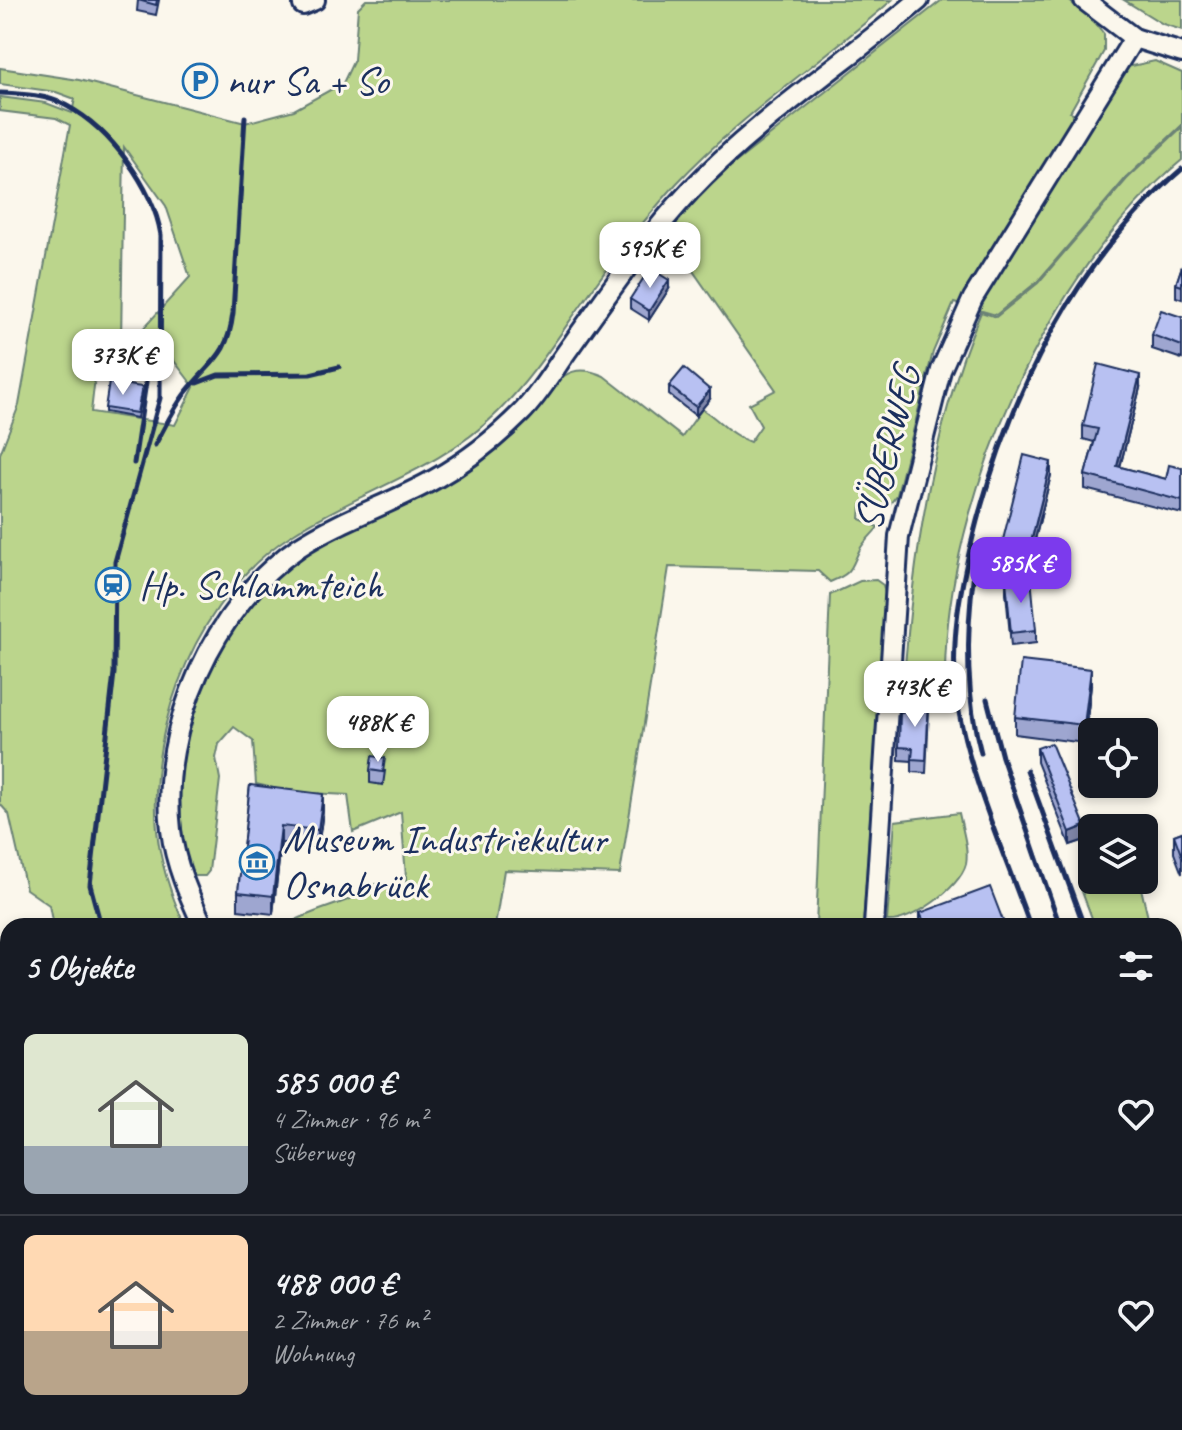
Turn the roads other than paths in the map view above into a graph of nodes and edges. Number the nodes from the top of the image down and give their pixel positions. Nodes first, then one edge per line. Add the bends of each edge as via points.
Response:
1 (919, 0) edge
2 (1084, 0) edge
3 (1134, 38) junction
4 (1182, 53) edge
5 (200, 918) edge
6 (875, 918) edge

1 - 5 street via 690,191 504,430 434,480 303,545 270,571 233,614 207,659 187,711 169,786 175,852
2 - 3 street
3 - 4 street
3 - 6 street, SÜBERWEG via 973,298 941,370 899,536

